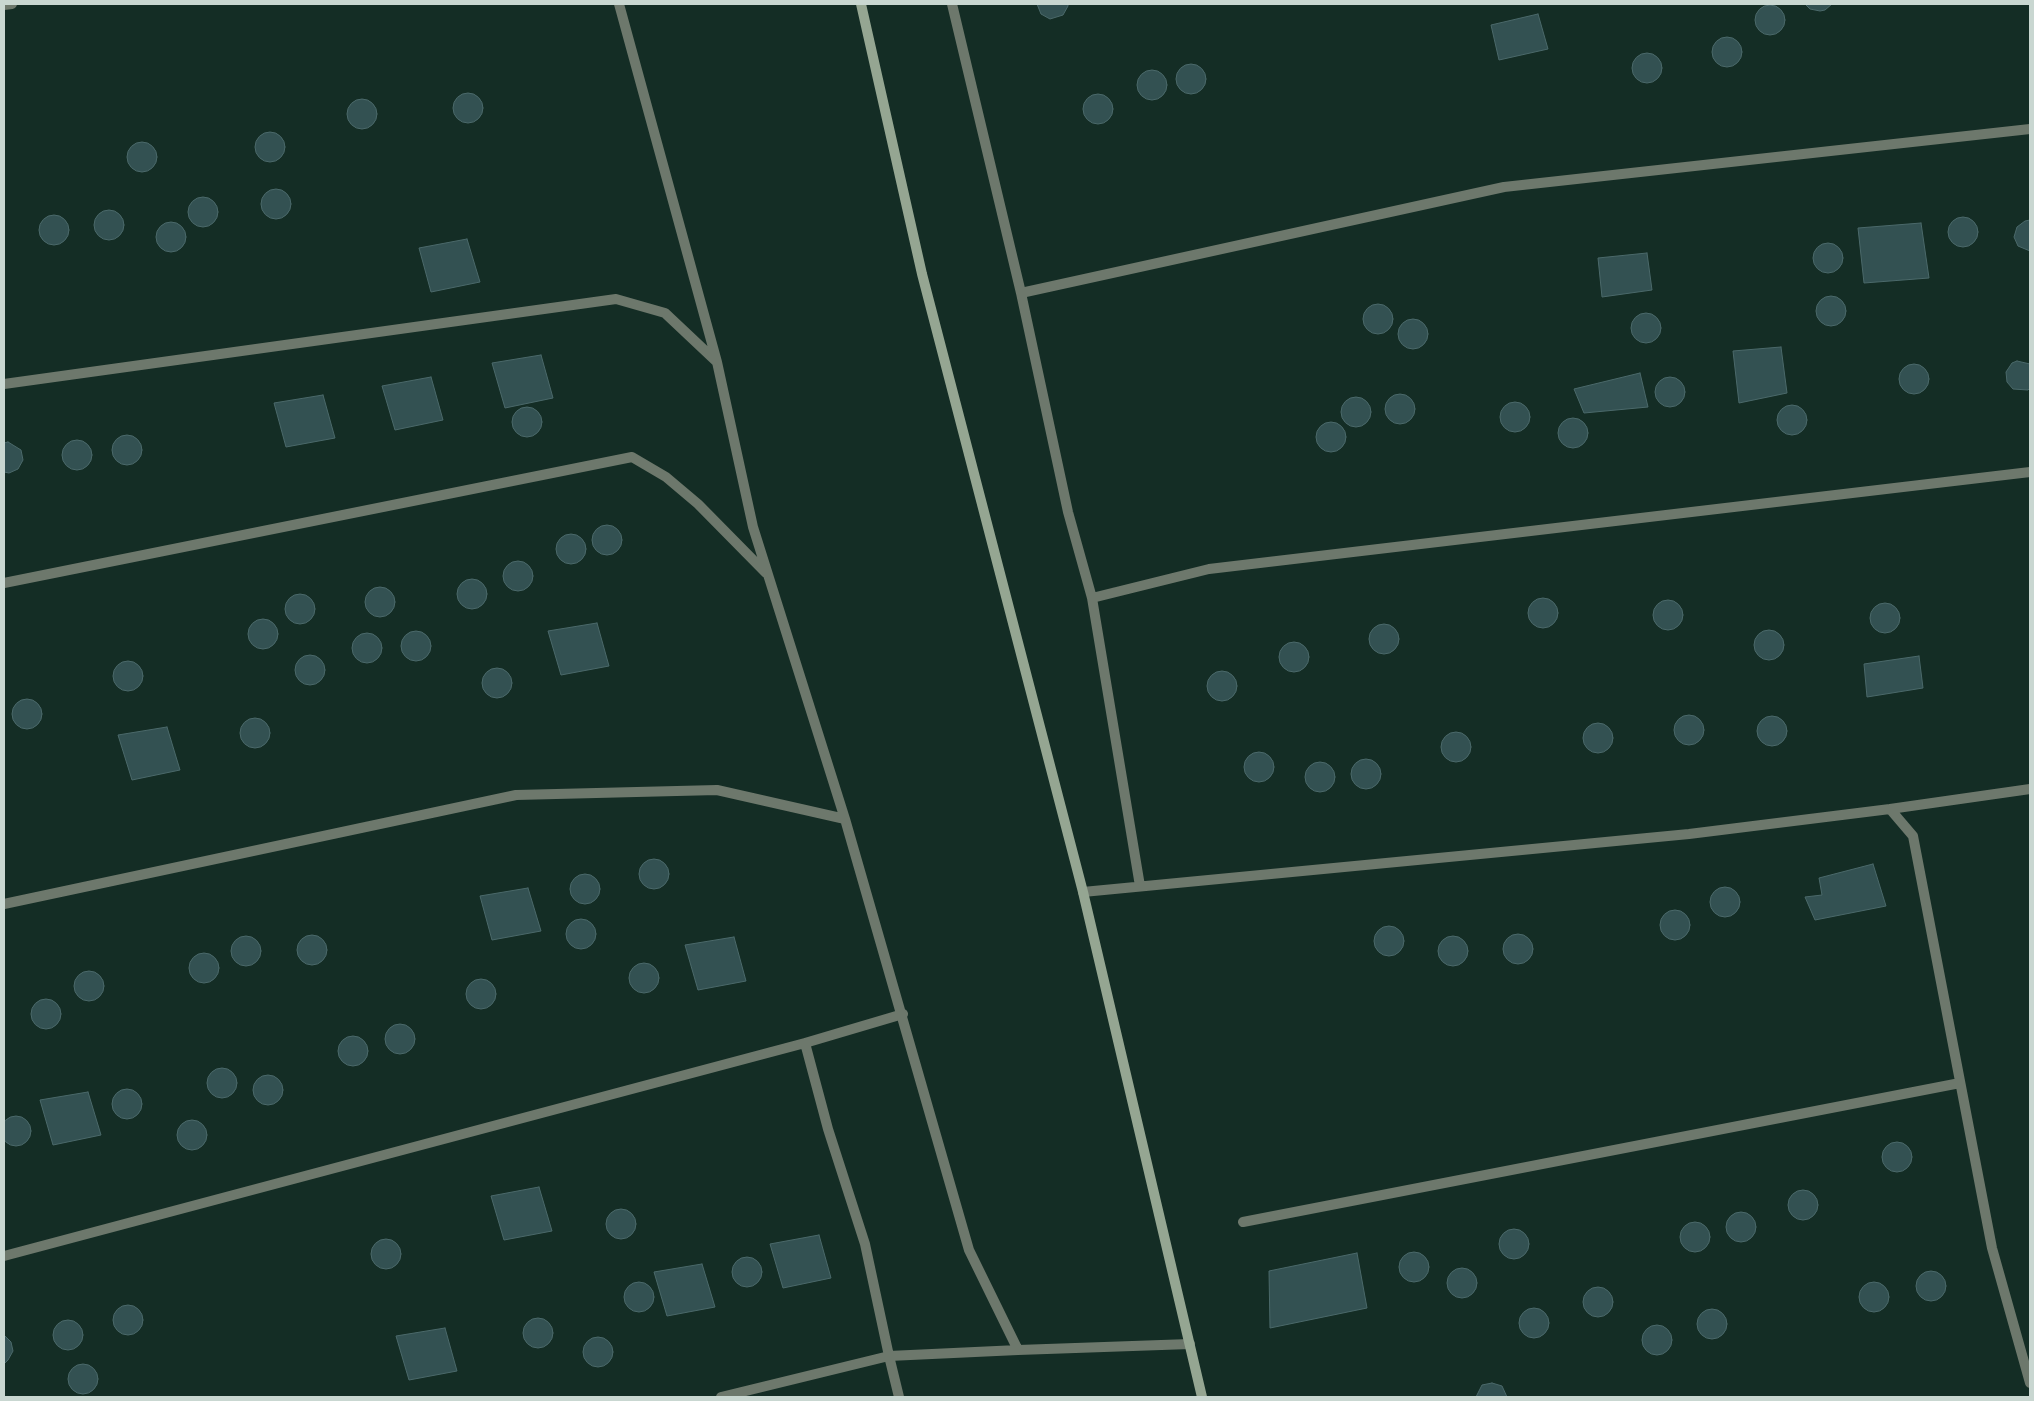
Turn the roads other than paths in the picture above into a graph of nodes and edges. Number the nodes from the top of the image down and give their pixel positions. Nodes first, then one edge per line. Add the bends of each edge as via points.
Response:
1 (12, 4) edge
2 (619, 4) edge
3 (861, 4) edge
4 (952, 4) edge
5 (4, 5) edge
6 (2030, 129) edge
7 (1020, 293) junction
8 (717, 362) junction
9 (4, 384) edge
10 (2030, 472) edge
11 (768, 575) junction
12 (4, 583) edge
13 (1092, 598) junction
14 (2030, 788) edge
15 (1890, 809) junction
16 (845, 819) junction
17 (1140, 886) junction
18 (1083, 892) junction
19 (4, 904) edge
20 (903, 1014) junction
21 (805, 1043) junction
22 (1960, 1084) junction
23 (1243, 1222) dead end
24 (4, 1256) edge
25 (1190, 1344) junction
26 (1018, 1350) junction
27 (889, 1356) junction
28 (2030, 1383) edge
29 (721, 1397) edge
30 (899, 1397) edge
31 (1202, 1397) edge

1 - 5 street
2 - 8 street
3 - 18 street via 922,274
4 - 7 street
6 - 7 street via 1504,187
7 - 13 street via 1068,512
8 - 9 street via 665,313 616,299
8 - 11 street via 753,527
10 - 13 street via 1209,569
11 - 12 street via 698,504 666,477 632,457
11 - 16 street
13 - 17 street
14 - 15 street
15 - 17 street via 1689,834
15 - 22 street via 1912,836
16 - 19 street via 717,790 516,795
16 - 20 street
17 - 18 street
18 - 25 street
20 - 21 street
20 - 26 street via 969,1250
21 - 24 street
21 - 27 street via 828,1129 865,1244
22 - 23 street
22 - 28 street via 1992,1248
25 - 26 street
25 - 31 street
26 - 27 street
27 - 29 street
27 - 30 street

